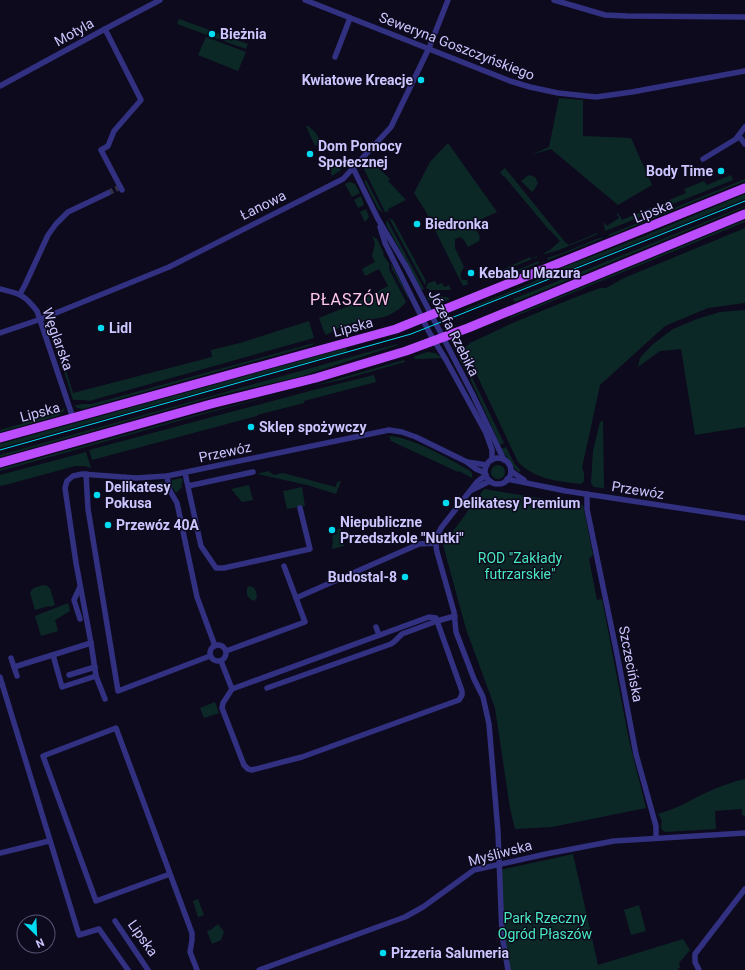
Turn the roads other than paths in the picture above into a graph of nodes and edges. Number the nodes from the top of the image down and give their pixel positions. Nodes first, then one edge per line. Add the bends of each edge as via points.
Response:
1 (160, 0) edge
2 (305, 0) edge
3 (448, 0) edge
4 (554, 0) edge
5 (745, 17) edge
6 (350, 18) junction
7 (105, 28) junction
8 (429, 48) junction
9 (334, 55) dead end
10 (745, 71) edge
11 (0, 86) edge
12 (745, 127) edge
13 (739, 136) junction
14 (745, 144) edge
15 (702, 159) dead end
16 (353, 168) junction
17 (120, 188) dead end
18 (745, 188) edge
19 (108, 194) tunnel mouth
20 (745, 214) edge
21 (378, 220) junction
22 (0, 289) edge
23 (20, 294) junction
24 (427, 317) junction
25 (41, 319) junction
26 (0, 333) edge
27 (439, 339) junction
28 (73, 418) junction
29 (0, 438) edge
30 (492, 460) junction
31 (504, 460) junction
32 (467, 462) junction
33 (0, 463) edge
34 (487, 465) junction
35 (511, 471) junction
36 (253, 472) dead end
37 (184, 473) junction
38 (86, 474) junction
39 (486, 474) junction
40 (167, 476) junction
41 (507, 480) junction
42 (490, 481) junction
43 (527, 483) junction
44 (188, 486) junction
45 (470, 491) junction
46 (587, 494) junction
47 (300, 508) dead end
48 (745, 518) edge
49 (436, 543) junction
50 (399, 553) junction
51 (396, 559) dead end
52 (284, 566) dead end
53 (80, 587) junction
54 (296, 598) junction
55 (455, 616) junction
56 (80, 619) dead end
57 (437, 621) junction
58 (376, 627) dead end
59 (379, 635) junction
60 (91, 643) junction
61 (215, 646) junction
62 (226, 651) junction
63 (52, 655) junction
64 (210, 656) junction
65 (11, 658) dead end
66 (221, 661) junction
67 (298, 665) junction
68 (14, 667) junction
69 (95, 667) junction
70 (69, 675) dead end
71 (302, 675) junction
72 (17, 676) dead end
73 (96, 676) junction
74 (0, 677) edge
75 (267, 688) dead end
76 (232, 689) junction
77 (105, 699) dead end
78 (745, 833) edge
79 (656, 838) junction
80 (49, 841) junction
81 (0, 853) edge
82 (500, 864) junction
83 (170, 874) junction
84 (745, 889) edge
85 (114, 921) dead end
86 (128, 970) edge
87 (148, 970) edge
88 (197, 970) edge
89 (259, 970) edge
90 (508, 970) edge
91 (698, 970) edge

1 - 7 street, Motyla
2 - 6 street, Seweryna Goszczyńskiego
3 - 8 street, Łanowa
4 - 5 street via 605,15
6 - 8 street, Seweryna Goszczyńskiego
6 - 9 street
7 - 11 street, Motyla
7 - 17 street via 141,100 114,131 108,146 101,150
8 - 10 street, Seweryna Goszczyńskiego via 530,88 596,97
8 - 16 street, Łanowa via 391,127
12 - 13 street
13 - 14 street
13 - 15 street
16 - 21 street, Józefa Rzebika
16 - 25 street, Łanowa via 343,179 169,267
18 - 24 main road, Lipska
19 - 23 street via 68,212 56,224 48,235
20 - 27 main road
21 - 24 street, Józefa Rzebika via 407,268
21 - 24 street, Józefa Rzebika via 385,243
22 - 23 street, Węglarska
23 - 25 street, Węglarska via 31,303
24 - 27 street, Józefa Rzebika
24 - 27 street, Józefa Rzebika
24 - 28 main road, Lipska via 378,334
25 - 26 street, Łanowa
25 - 28 street, Węglarska
27 - 30 street, Józefa Rzebika via 486,433 492,450
27 - 31 street, Józefa Rzebika via 473,395
27 - 33 main road via 310,380 211,404
28 - 29 main road, Lipska
30 - 31 street
30 - 34 street
31 - 35 street
32 - 34 street, Przewóz
32 - 37 street, Przewóz via 409,434 389,430
32 - 39 street, Przewóz
34 - 39 street
35 - 41 street
35 - 43 street, Przewóz
36 - 44 street
37 - 40 street, Przewóz
37 - 44 street
38 - 40 street, Przewóz via 136,478
38 - 53 street, Przewóz via 73,476 65,487
38 - 64 street via 88,509 118,691
39 - 42 street
39 - 45 street
40 - 61 street via 168,489 178,503 197,597
41 - 42 street via 497,484
41 - 43 street, Przewóz
42 - 45 street
43 - 46 street, Przewóz
44 - 47 street via 201,546 216,568 310,549
45 - 49 street via 441,528
46 - 48 street, Przewóz
46 - 79 street, Szczecińska via 587,509 636,754 656,826
49 - 50 street via 419,544
49 - 55 street
50 - 51 street
50 - 54 street
52 - 54 street
53 - 56 street via 74,600
53 - 60 street, Przewóz
54 - 62 street via 305,622
55 - 57 street
55 - 82 street via 456,632 483,697 490,724
57 - 59 street via 436,618 429,617
57 - 71 street via 402,634 390,644
57 - 76 street via 462,691 459,700 302,757 248,769 244,765 222,708
58 - 59 street
59 - 67 street
60 - 63 street
60 - 69 street, Przewóz
61 - 62 street via 222,646
61 - 64 street via 211,649
62 - 66 street via 226,656
63 - 68 street
63 - 73 street via 62,687
64 - 66 street via 215,661
65 - 68 street
66 - 76 street
67 - 71 street
67 - 76 street
68 - 72 street
69 - 70 street
69 - 73 street, Przewóz
71 - 75 street
73 - 77 street, Przewóz
74 - 80 street
78 - 79 street, Myśliwska
79 - 82 street, Myśliwska via 614,842
80 - 81 street
80 - 86 street via 79,935 99,929
82 - 89 street, Myśliwska via 470,872 423,907 405,917
82 - 90 street via 502,935
83 - 83 street via 116,728 43,756 96,901
83 - 88 street via 192,933 190,952
84 - 91 street via 695,954
85 - 87 street, Lipska

